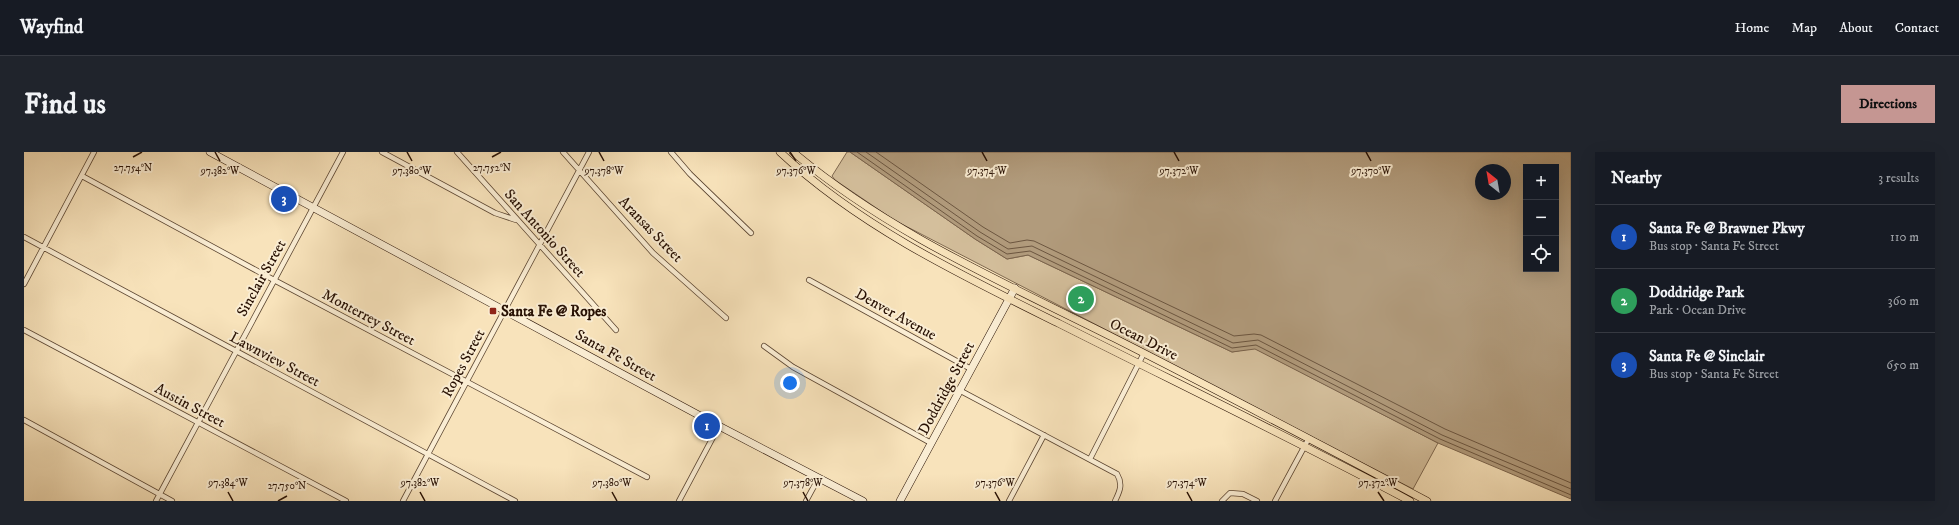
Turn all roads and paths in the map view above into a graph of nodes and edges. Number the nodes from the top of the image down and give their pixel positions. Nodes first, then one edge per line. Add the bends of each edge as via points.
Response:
1 (94, 152) edge
2 (210, 152) edge
3 (343, 152) edge
4 (382, 152) edge
5 (457, 152) edge
6 (465, 152) edge
7 (563, 152) edge
8 (590, 152) edge
9 (671, 152) edge
10 (780, 152) edge
11 (793, 152) edge
12 (462, 158) junction
13 (579, 170) junction
14 (82, 176) junction
15 (314, 207) junction
16 (866, 207) junction
17 (862, 215) junction
18 (517, 220) junction
19 (752, 233) dead end
20 (24, 237) edge
21 (540, 246) junction
22 (43, 248) junction
23 (274, 280) junction
24 (809, 280) dead end
25 (24, 284) edge
26 (1015, 288) junction
27 (1009, 299) junction
28 (505, 310) junction
29 (726, 318) dead end
30 (24, 330) edge
31 (616, 330) dead end
32 (764, 346) dead end
33 (236, 351) junction
34 (1144, 353) junction
35 (1139, 364) junction
36 (971, 369) junction
37 (1190, 376) junction
38 (467, 382) junction
39 (1185, 387) junction
40 (959, 390) junction
41 (1230, 396) junction
42 (1225, 406) junction
43 (24, 420) edge
44 (198, 423) junction
45 (720, 426) junction
46 (1044, 435) junction
47 (1309, 438) junction
48 (931, 443) junction
49 (1305, 445) junction
50 (429, 455) junction
51 (1090, 459) junction
52 (647, 477) dead end
53 (818, 479) junction
54 (159, 494) junction
55 (156, 501) edge
56 (172, 501) edge
57 (346, 501) edge
58 (403, 501) edge
59 (515, 501) edge
60 (679, 501) edge
61 (806, 501) edge
62 (863, 501) edge
63 (900, 501) edge
64 (1009, 501) edge
65 (1115, 501) edge
66 (1222, 501) edge
67 (1257, 501) edge
68 (1275, 501) edge
69 (1410, 501) edge
70 (1427, 501) edge

1 - 14 street
2 - 15 main road, Santa Fe Street
3 - 15 street, Sinclair Street
4 - 18 street via 495,213
5 - 12 street, San Antonio Street
6 - 12 street
7 - 13 street, Aransas Street
8 - 13 street, Ropes Street
9 - 19 street via 690,174
10 - 17 main road, Ocean Drive
11 - 16 main road, Ocean Drive via 836,187
12 - 18 street, San Antonio Street
13 - 21 street, Ropes Street
13 - 29 street, Aransas Street via 653,253
14 - 22 street
14 - 23 street, Monterrey Street
15 - 23 street, Sinclair Street
15 - 28 main road, Santa Fe Street
16 - 17 main road
16 - 26 main road, Ocean Drive via 910,234
17 - 27 main road, Ocean Drive via 903,242
18 - 21 street, San Antonio Street
20 - 22 street, Lawnview Street
21 - 28 street, Ropes Street
21 - 31 street, San Antonio Street
22 - 25 street
22 - 33 street, Lawnview Street
23 - 33 street, Sinclair Street
23 - 38 street, Monterrey Street
24 - 36 street, Denver Avenue
26 - 27 main road, Doddridge Street
26 - 34 main road, Ocean Drive
27 - 35 main road, Ocean Drive
27 - 36 main road, Doddridge Street
28 - 38 street, Ropes Street
28 - 45 main road, Santa Fe Street
30 - 44 street, Austin Street
32 - 48 street via 793,366
33 - 44 street, Sinclair Street
33 - 50 street, Lawnview Street
34 - 35 street
34 - 37 main road, Ocean Drive
35 - 39 main road, Ocean Drive
35 - 51 street
36 - 40 main road, Doddridge Street
37 - 39 main road
37 - 41 main road, Ocean Drive
38 - 50 street, Ropes Street
38 - 52 street, Monterrey Street
39 - 42 main road, Ocean Drive
40 - 46 street
40 - 48 main road, Doddridge Street
41 - 42 main road
41 - 47 main road, Ocean Drive
42 - 49 main road, Ocean Drive
43 - 54 street
44 - 54 street, Sinclair Street
44 - 57 street, Austin Street
45 - 53 main road, Santa Fe Street
45 - 60 street
46 - 51 street
46 - 64 street
47 - 49 street
47 - 70 main road, Ocean Drive
48 - 63 main road, Doddridge Street
49 - 68 street
49 - 69 main road, Ocean Drive
50 - 58 street, Ropes Street
50 - 59 street, Lawnview Street
51 - 65 street via 1117,474 1121,481
53 - 61 street
53 - 62 main road, Santa Fe Street
54 - 55 street, Sinclair Street
54 - 56 street
66 - 67 street via 1230,493 1243,494

